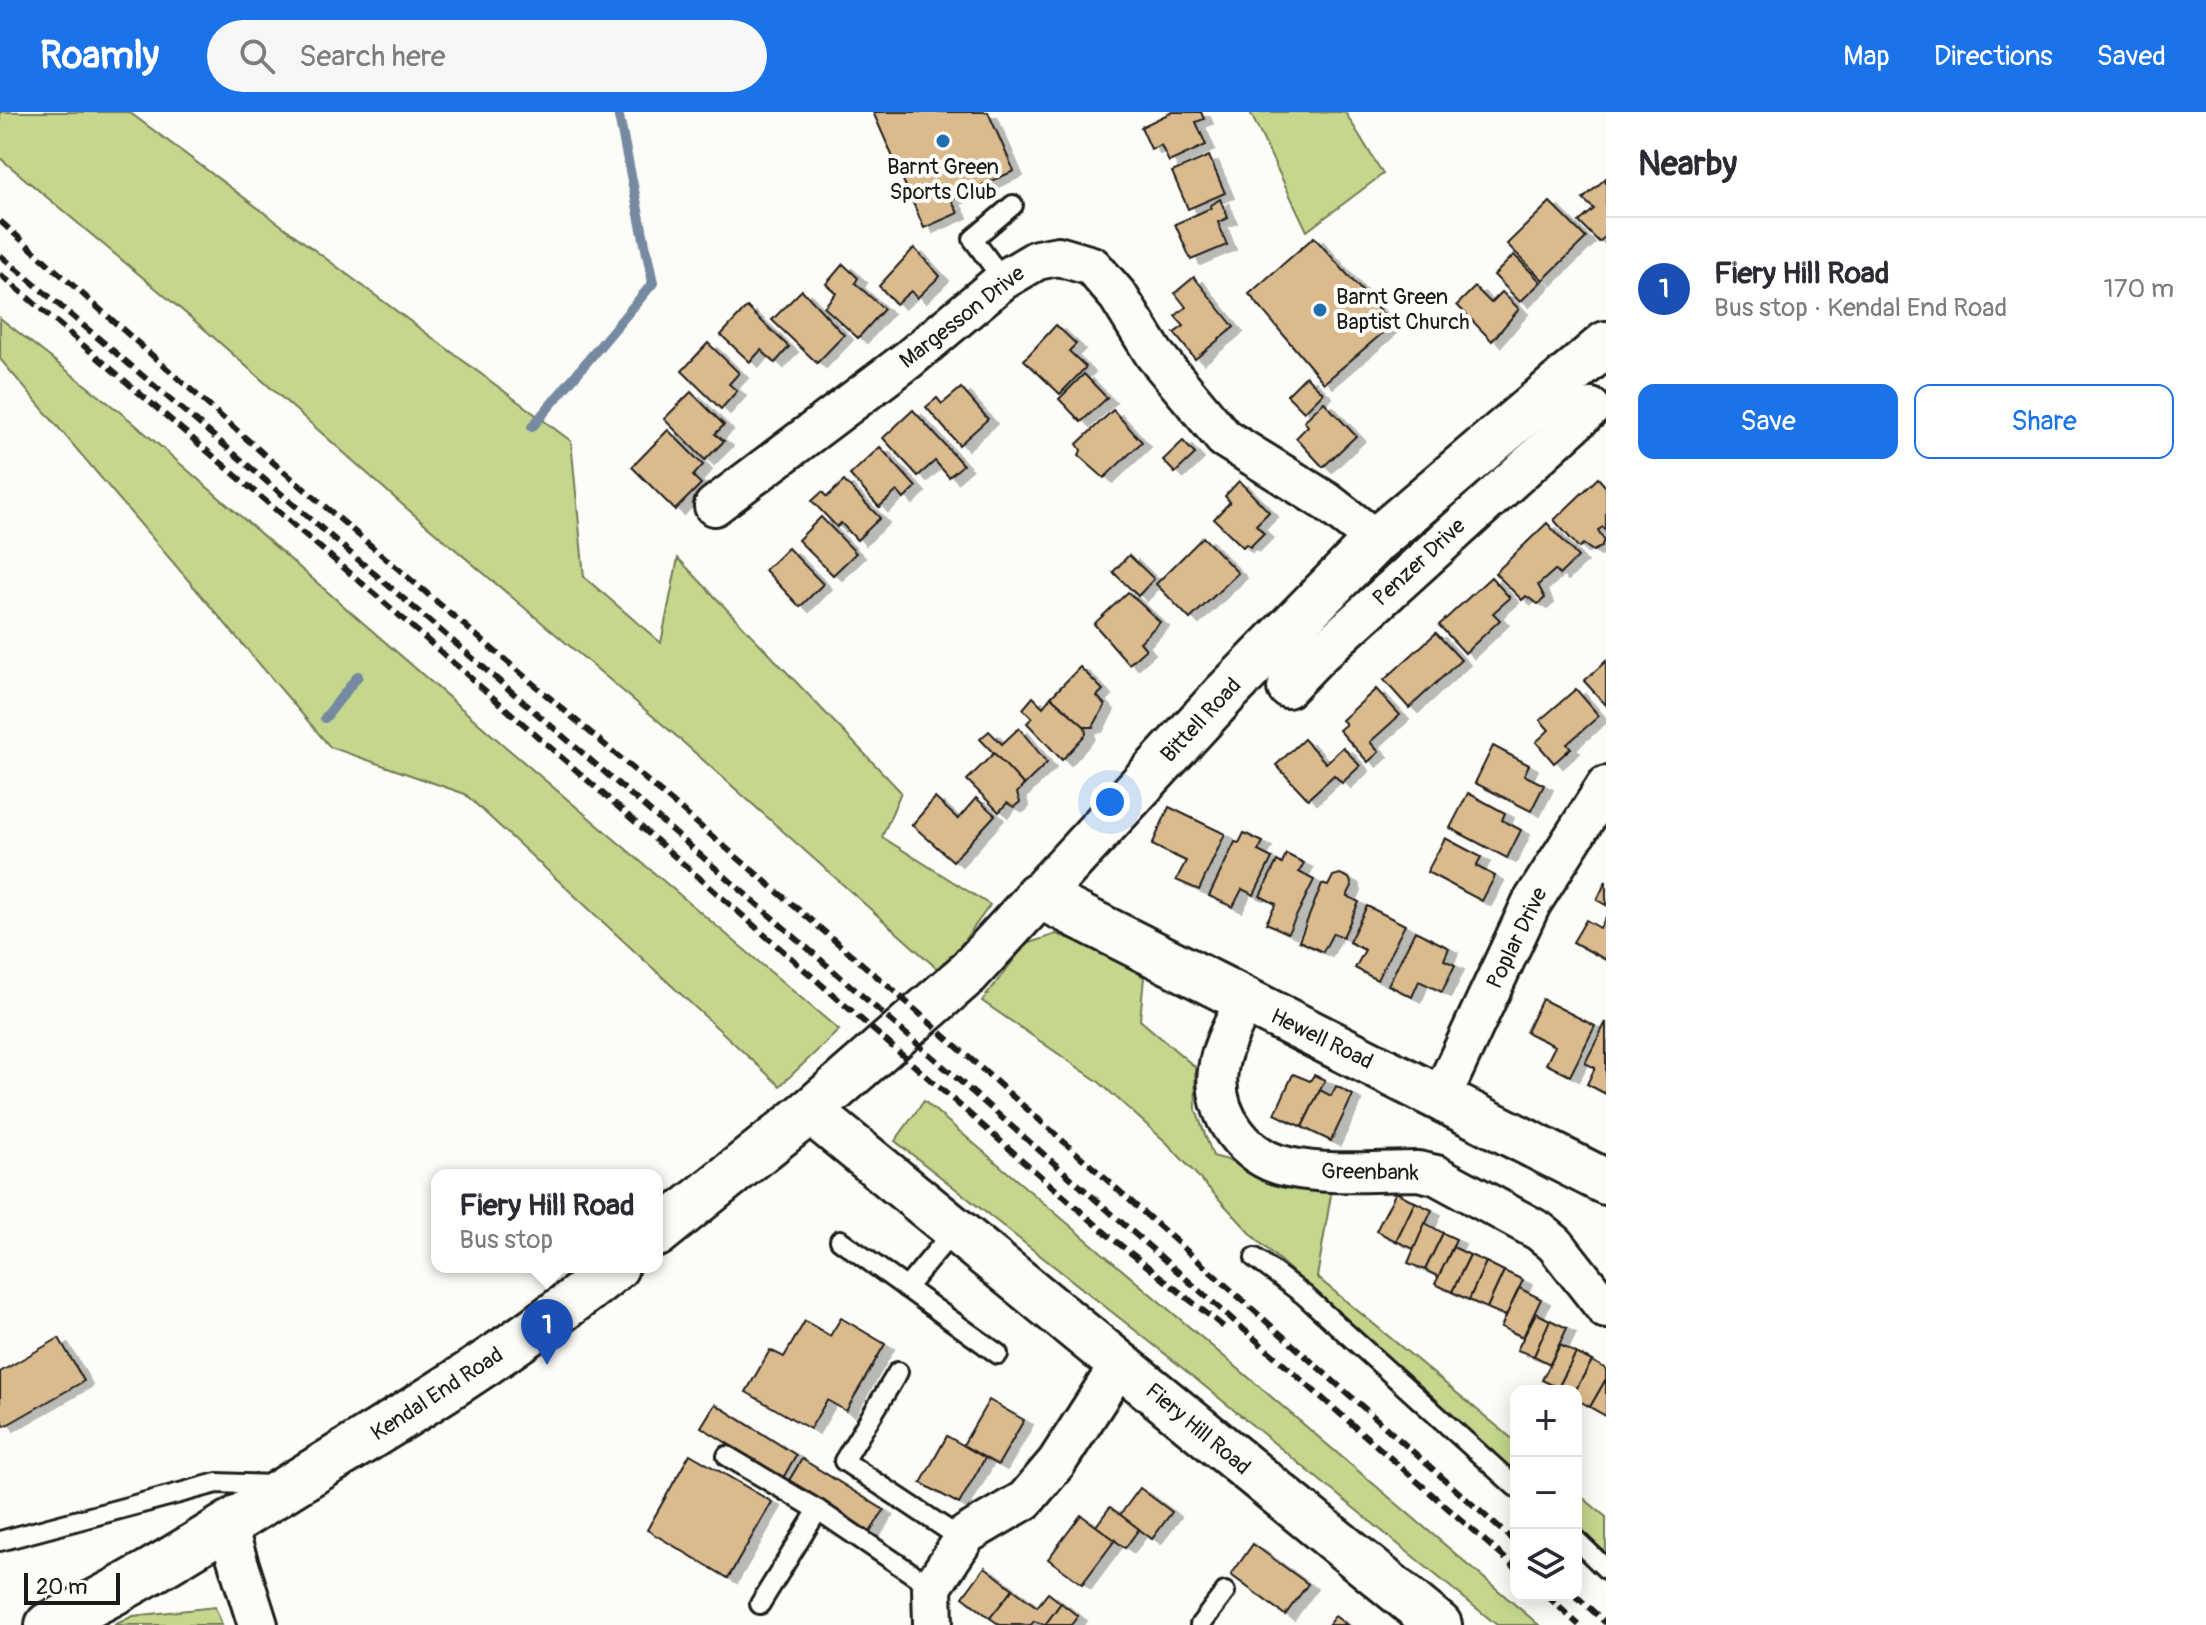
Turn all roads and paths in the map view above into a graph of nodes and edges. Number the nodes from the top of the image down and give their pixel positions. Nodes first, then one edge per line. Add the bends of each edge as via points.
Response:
1 (1013, 205) dead end
2 (1003, 280) junction
3 (1606, 344) edge
4 (1591, 408) dead end
5 (1508, 454) junction
6 (714, 506) dead end
7 (1376, 540) junction
8 (1305, 641) junction
9 (1287, 688) dead end
10 (1606, 786) edge
11 (1037, 895) junction
12 (1245, 1001) junction
13 (1441, 1097) junction
14 (810, 1111) junction
15 (1606, 1182) edge
16 (663, 1229) edge
17 (955, 1229) junction
18 (840, 1240) dead end
19 (1255, 1258) dead end
20 (609, 1273) edge
21 (906, 1288) junction
22 (1606, 1309) edge
23 (998, 1354) dead end
24 (1120, 1364) junction
25 (898, 1372) dead end
26 (727, 1456) dead end
27 (1510, 1482) edge
28 (291, 1485) junction
29 (818, 1510) junction
30 (227, 1527) junction
31 (963, 1540) junction
32 (0, 1541) edge
33 (1582, 1546) edge
34 (1606, 1569) edge
35 (932, 1587) junction
36 (1225, 1592) dead end
37 (760, 1604) dead end
38 (48, 1625) edge
39 (258, 1625) edge
40 (933, 1625) edge
41 (1200, 1625) edge
42 (1439, 1625) edge

1 - 2 lane via 973,239
2 - 6 street, Margesson Drive via 909,359
2 - 7 street, Margesson Drive via 1037,260 1058,256 1092,266 1154,354 1224,438 1327,502
3 - 5 main road, Bittell Road
4 - 5 street, Penzer Drive
5 - 7 main road, Bittell Road
5 - 8 street, Penzer Drive
7 - 8 main road, Bittell Road
8 - 9 street, Penzer Drive
8 - 11 main road, Bittell Road
10 - 13 street, Poplar Drive via 1531,904
11 - 12 main road, Hewell Road
11 - 14 main road, Bittell Road via 967,974
12 - 13 main road, Hewell Road
12 - 22 street, Greenbank via 1217,1073 1226,1119 1246,1146 1283,1167 1436,1175 1539,1231
13 - 15 main road, Hewell Road
14 - 16 main road
14 - 17 main road, Fiery Hill Road
17 - 21 lane
17 - 24 main road, Fiery Hill Road
18 - 21 lane
19 - 27 lane via 1304,1295
20 - 28 main road, Kendal End Road via 423,1406
21 - 23 lane
24 - 31 street via 1057,1462 1025,1500
24 - 42 main road, Fiery Hill Road
25 - 31 lane via 844,1461
26 - 29 lane
28 - 30 main road, Kendal End Road
28 - 32 lane via 217,1483
29 - 35 lane
29 - 37 lane
30 - 38 main road, Kendal End Road
30 - 39 street
31 - 35 street
33 - 34 lane
35 - 40 street
36 - 41 lane

